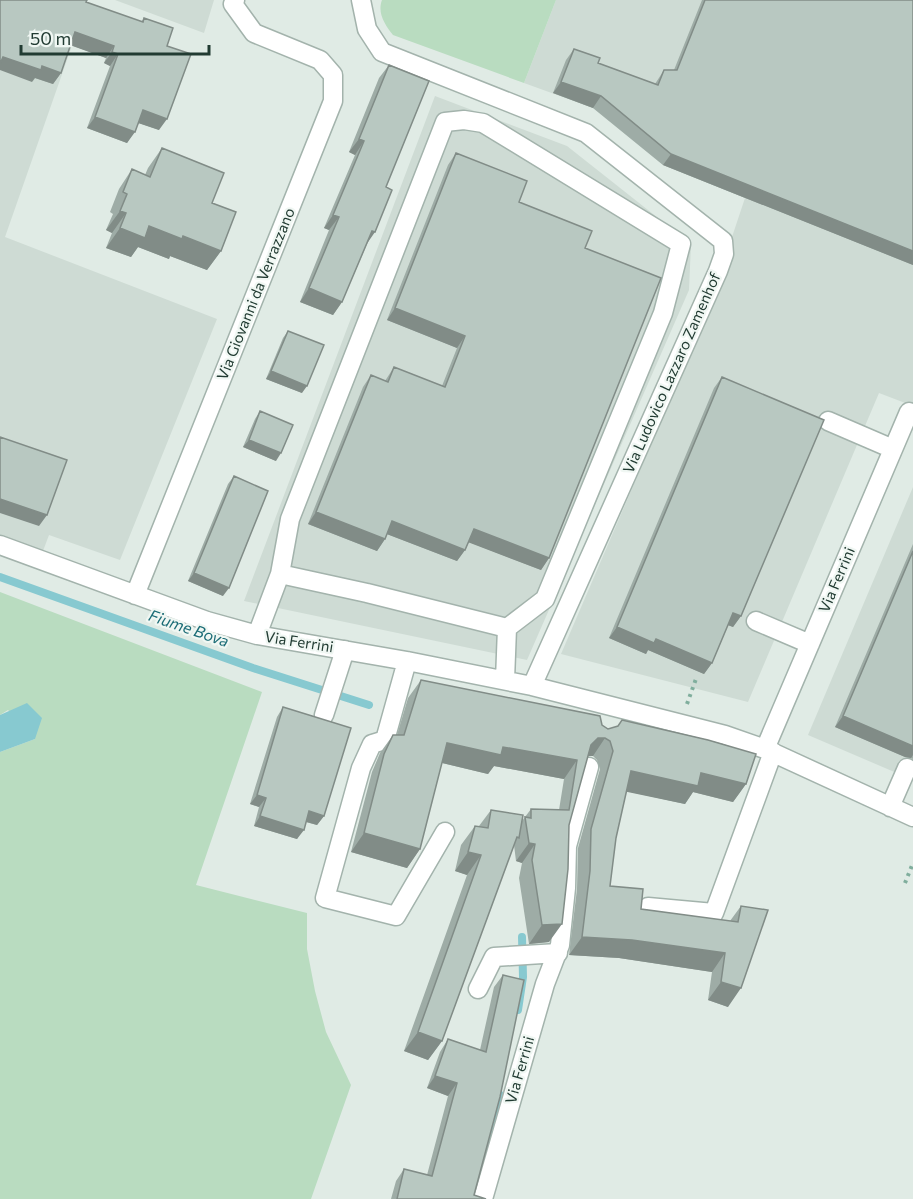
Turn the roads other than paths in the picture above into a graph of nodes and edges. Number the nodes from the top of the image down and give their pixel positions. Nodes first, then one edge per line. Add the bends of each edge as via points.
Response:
1 (235, 0) edge
2 (362, 0) edge
3 (909, 412) dead end
4 (828, 421) dead end
5 (893, 449) junction
6 (0, 545) edge
7 (280, 574) junction
8 (135, 595) junction
9 (756, 621) dead end
10 (507, 628) junction
11 (257, 635) junction
12 (810, 644) junction
13 (345, 650) junction
14 (407, 661) junction
15 (505, 680) junction
16 (532, 686) junction
17 (607, 705) junction
18 (326, 709) dead end
19 (601, 726) edge
20 (769, 751) junction
21 (589, 766) edge
22 (907, 768) dead end
23 (890, 807) junction
24 (913, 817) edge
25 (445, 832) dead end
26 (648, 907) edge
27 (558, 953) junction
28 (478, 989) dead end
29 (483, 1199) edge

1 - 8 street, Via Giovanni da Verrazzano via 233,4 254,33 320,60 333,75 333,101
2 - 16 street, Via Ludovico Lazzaro Zamenhof via 367,29 382,52 586,133 723,241 724,254 718,271
3 - 5 street, Via Ferrini
4 - 5 street
5 - 12 street, Via Ferrini
6 - 8 street, Via Ferrini
7 - 10 street
7 - 10 street via 290,519 445,122 483,123 681,244 663,313 545,599
7 - 11 street
8 - 11 street, Via Ferrini
9 - 12 street
10 - 15 street
11 - 13 street, Via Ferrini
12 - 20 street, Via Ferrini
13 - 14 street, Via Ferrini
13 - 18 street
14 - 15 street, Via Ferrini
14 - 25 street via 385,740 372,744 361,768 326,898 396,916
15 - 16 street, Via Ferrini
16 - 17 street, Via Ferrini
17 - 19 street
17 - 20 street, Via Ferrini via 725,735
20 - 23 street, Via Ferrini
20 - 26 street via 714,913
21 - 27 street, Via Ferrini via 567,846
22 - 23 street
23 - 24 street, Via Ferrini
27 - 28 street via 494,957
27 - 29 street, Via Ferrini via 545,984

